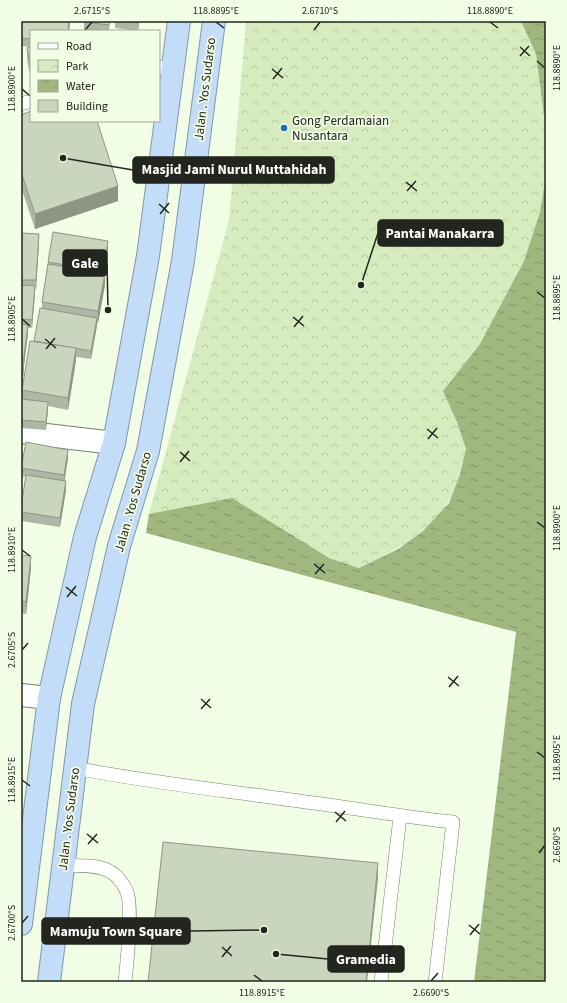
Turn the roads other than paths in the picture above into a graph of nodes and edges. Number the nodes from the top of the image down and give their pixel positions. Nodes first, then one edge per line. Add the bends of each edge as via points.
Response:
1 (179, 21) edge
2 (214, 21) edge
3 (166, 67) edge
4 (21, 432) edge
5 (114, 443) junction
6 (21, 695) edge
7 (48, 698) junction
8 (75, 768) junction
9 (400, 817) junction
10 (63, 865) junction
11 (21, 924) edge
12 (49, 982) edge
13 (125, 982) edge
14 (381, 982) edge
15 (435, 982) edge

1 - 3 highway
2 - 8 highway, Jalan . Yos Sudarso via 183,261 148,451 119,546 83,704
3 - 5 highway via 148,256
4 - 5 street
5 - 7 highway via 85,537
6 - 7 street
7 - 11 highway
8 - 9 lane via 143,781 308,802
8 - 10 highway, Jalan . Yos Sudarso
9 - 14 lane
9 - 15 lane via 453,822
10 - 12 highway, Jalan . Yos Sudarso
10 - 13 lane via 109,871 118,878 127,892

